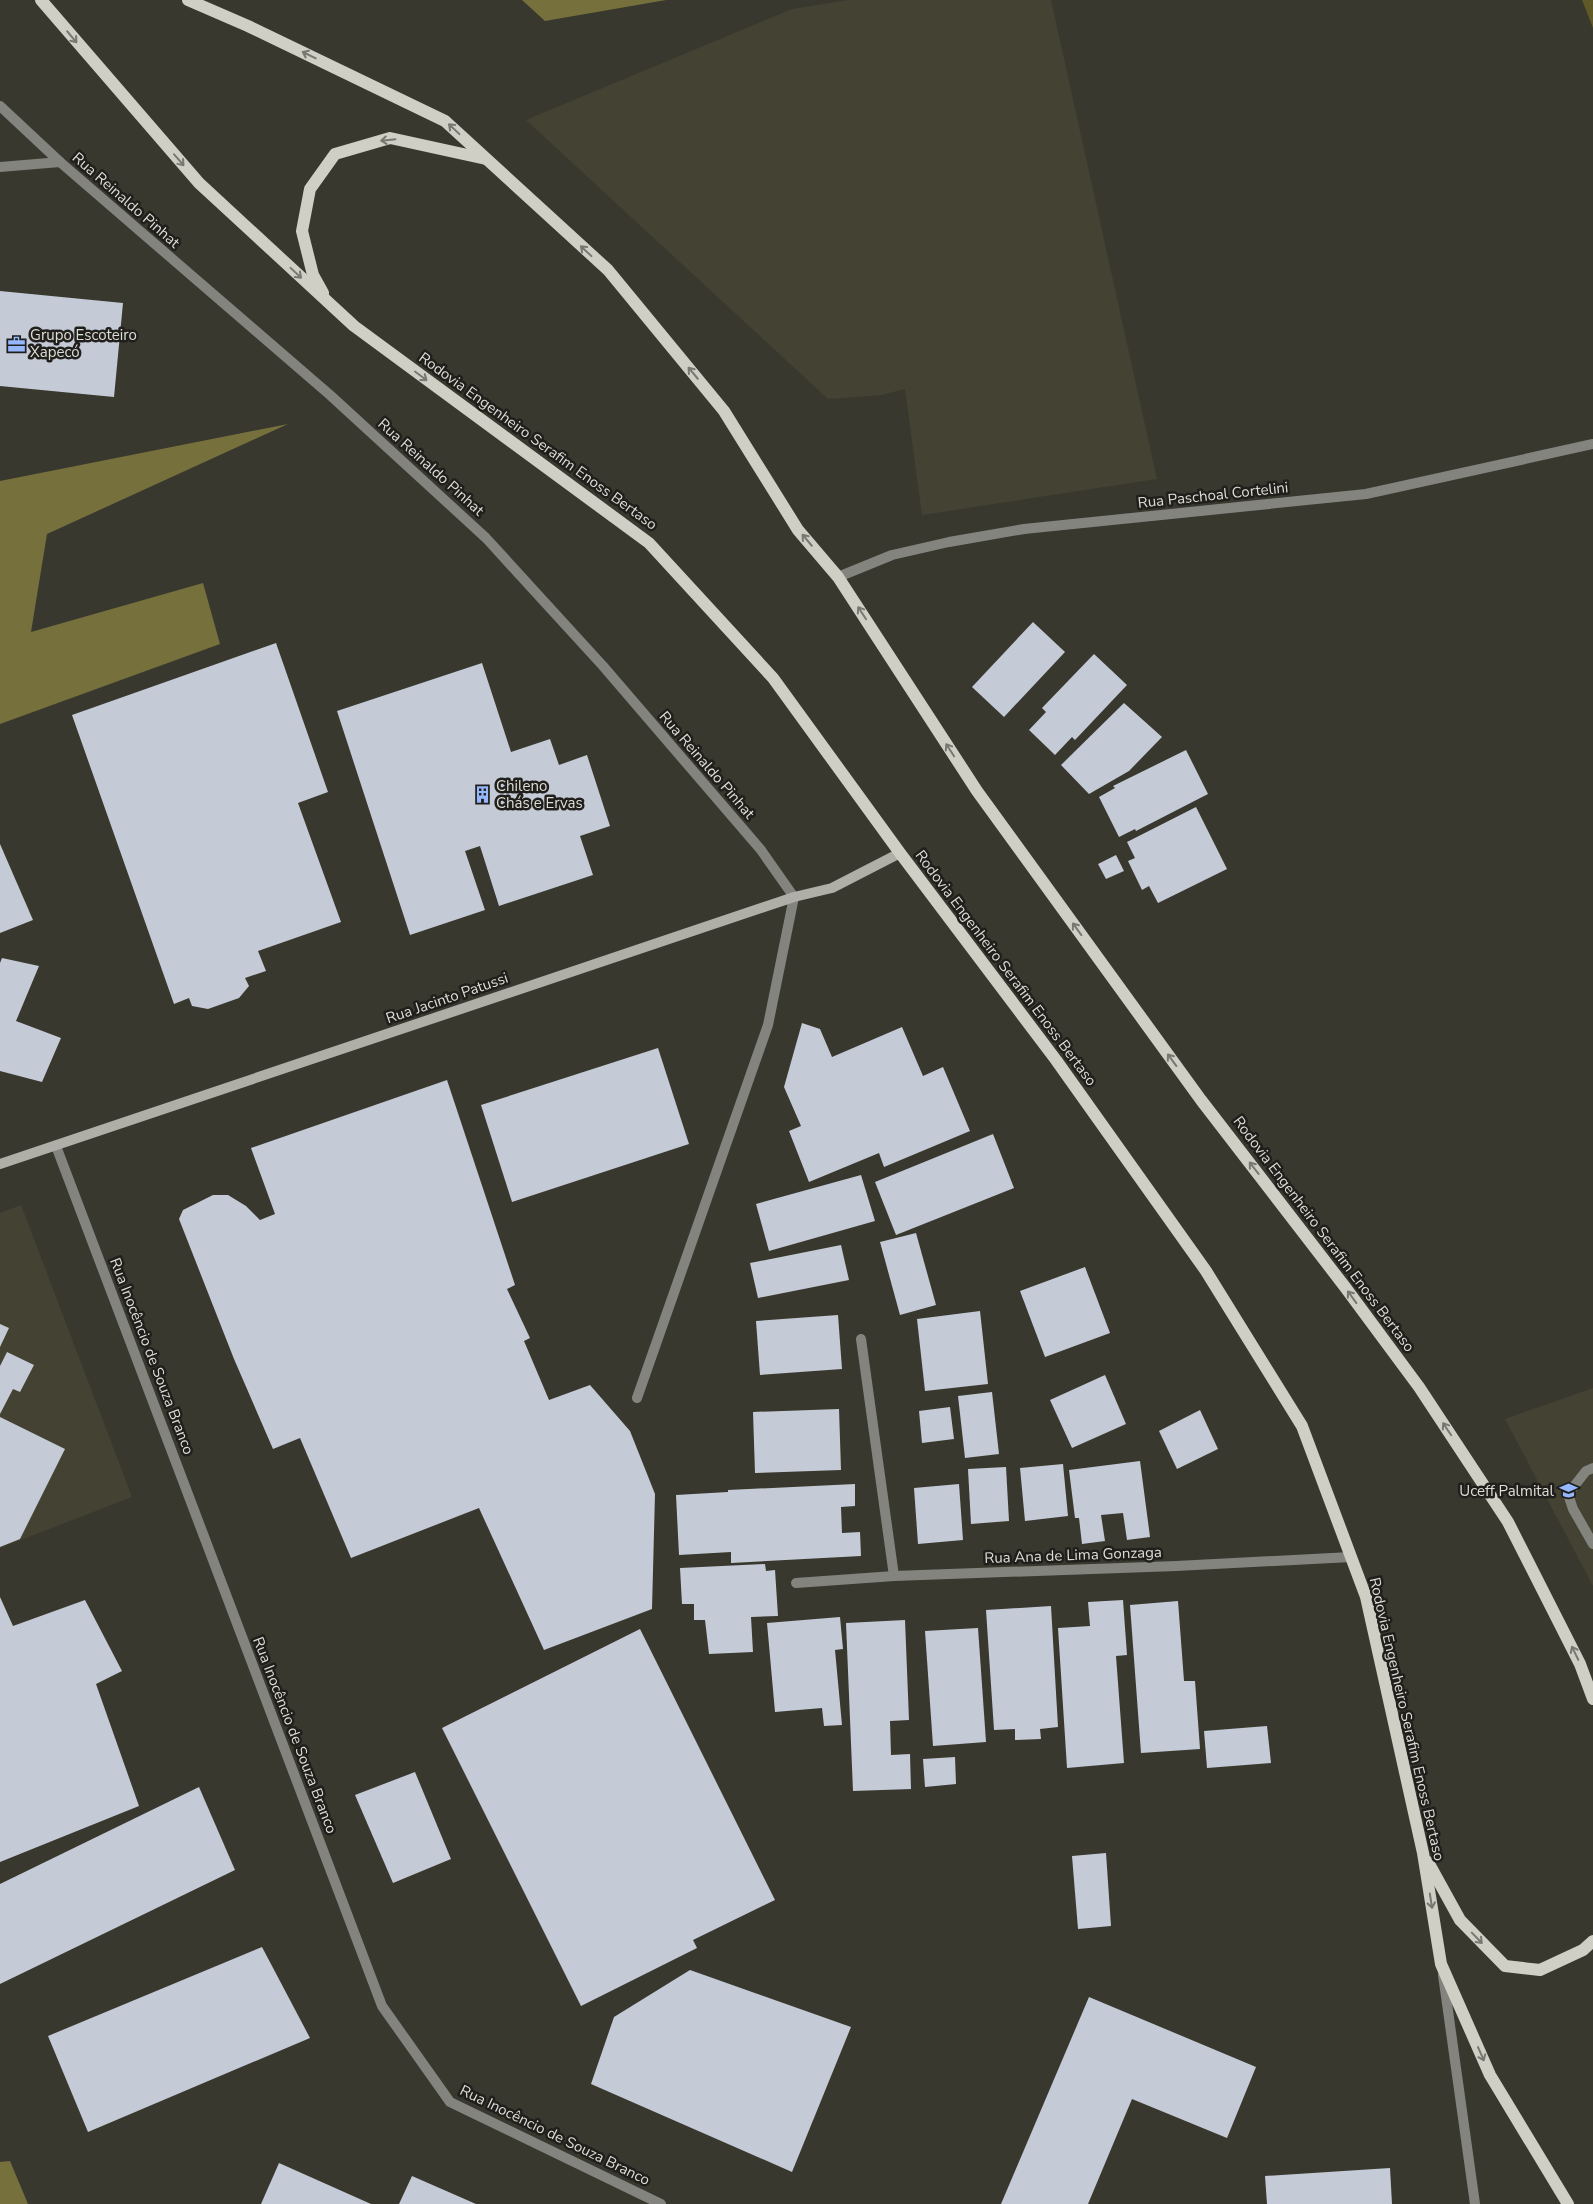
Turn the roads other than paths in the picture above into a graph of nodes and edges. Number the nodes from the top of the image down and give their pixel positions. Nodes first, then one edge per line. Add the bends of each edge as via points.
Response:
1 (41, 0) edge
2 (188, 0) edge
3 (0, 106) edge
4 (486, 159) junction
5 (60, 162) junction
6 (0, 167) edge
7 (329, 304) junction
8 (1593, 444) edge
9 (838, 577) junction
10 (900, 853) junction
11 (794, 897) junction
12 (56, 1146) junction
13 (0, 1164) edge
14 (861, 1339) dead end
15 (637, 1398) dead end
16 (1593, 1468) edge
17 (1593, 1544) edge
18 (1351, 1557) junction
19 (894, 1576) junction
20 (796, 1583) dead end
21 (1593, 1699) edge
22 (1423, 1853) junction
23 (1593, 1941) edge
24 (1441, 1964) junction
25 (661, 2204) edge
26 (1475, 2204) edge
27 (1568, 2204) edge

1 -> 7 main road, Rodovia Engenheiro Serafim Enoss Bertaso via 199,183
4 -> 2 main road, Rodovia Engenheiro Serafim Enoss Bertaso via 445,121
3 - 5 street, Rua Reinaldo Pinhat
4 -> 7 main road via 390,138 335,154 310,189 302,231 313,275
9 -> 4 main road, Rodovia Engenheiro Serafim Enoss Bertaso via 798,530 724,411 608,270
5 - 6 street
5 - 11 street, Rua Reinaldo Pinhat via 330,395 486,538 603,666 754,843
7 -> 10 main road, Rodovia Engenheiro Serafim Enoss Bertaso via 485,424 649,543 773,678
8 - 9 street, Rua Paschoal Cortelini via 1366,494 1024,530 949,542 892,555
21 -> 9 main road, Rodovia Engenheiro Serafim Enoss Bertaso via 1580,1664 1542,1586 1508,1522 1474,1470 1402,1364 1201,1100 976,791
10 - 11 street, Rua Jacinto Patussi via 832,888
10 - 18 main road, Rodovia Engenheiro Serafim Enoss Bertaso via 1056,1060 1206,1271 1302,1426
11 - 12 street, Rua Jacinto Patussi
11 - 15 street via 768,1025
12 - 13 street, Rua Jacinto Patussi
12 - 25 street, Rua Inocêncio de Souza Branco via 382,2006 450,2102
14 - 19 street
16 - 17 street via 1586,1470 1568,1494
18 - 19 street, Rua Ana de Lima Gonzaga
18 - 22 main road, Rodovia Engenheiro Serafim Enoss Bertaso via 1366,1597
19 - 20 street, Rua Ana de Lima Gonzaga
22 -> 23 main road via 1460,1920 1505,1966 1540,1970 1583,1950
22 -> 24 main road, Rodovia Engenheiro Serafim Enoss Bertaso
24 - 26 street
24 -> 27 main road, Rodovia Engenheiro Serafim Enoss Bertaso via 1490,2075

